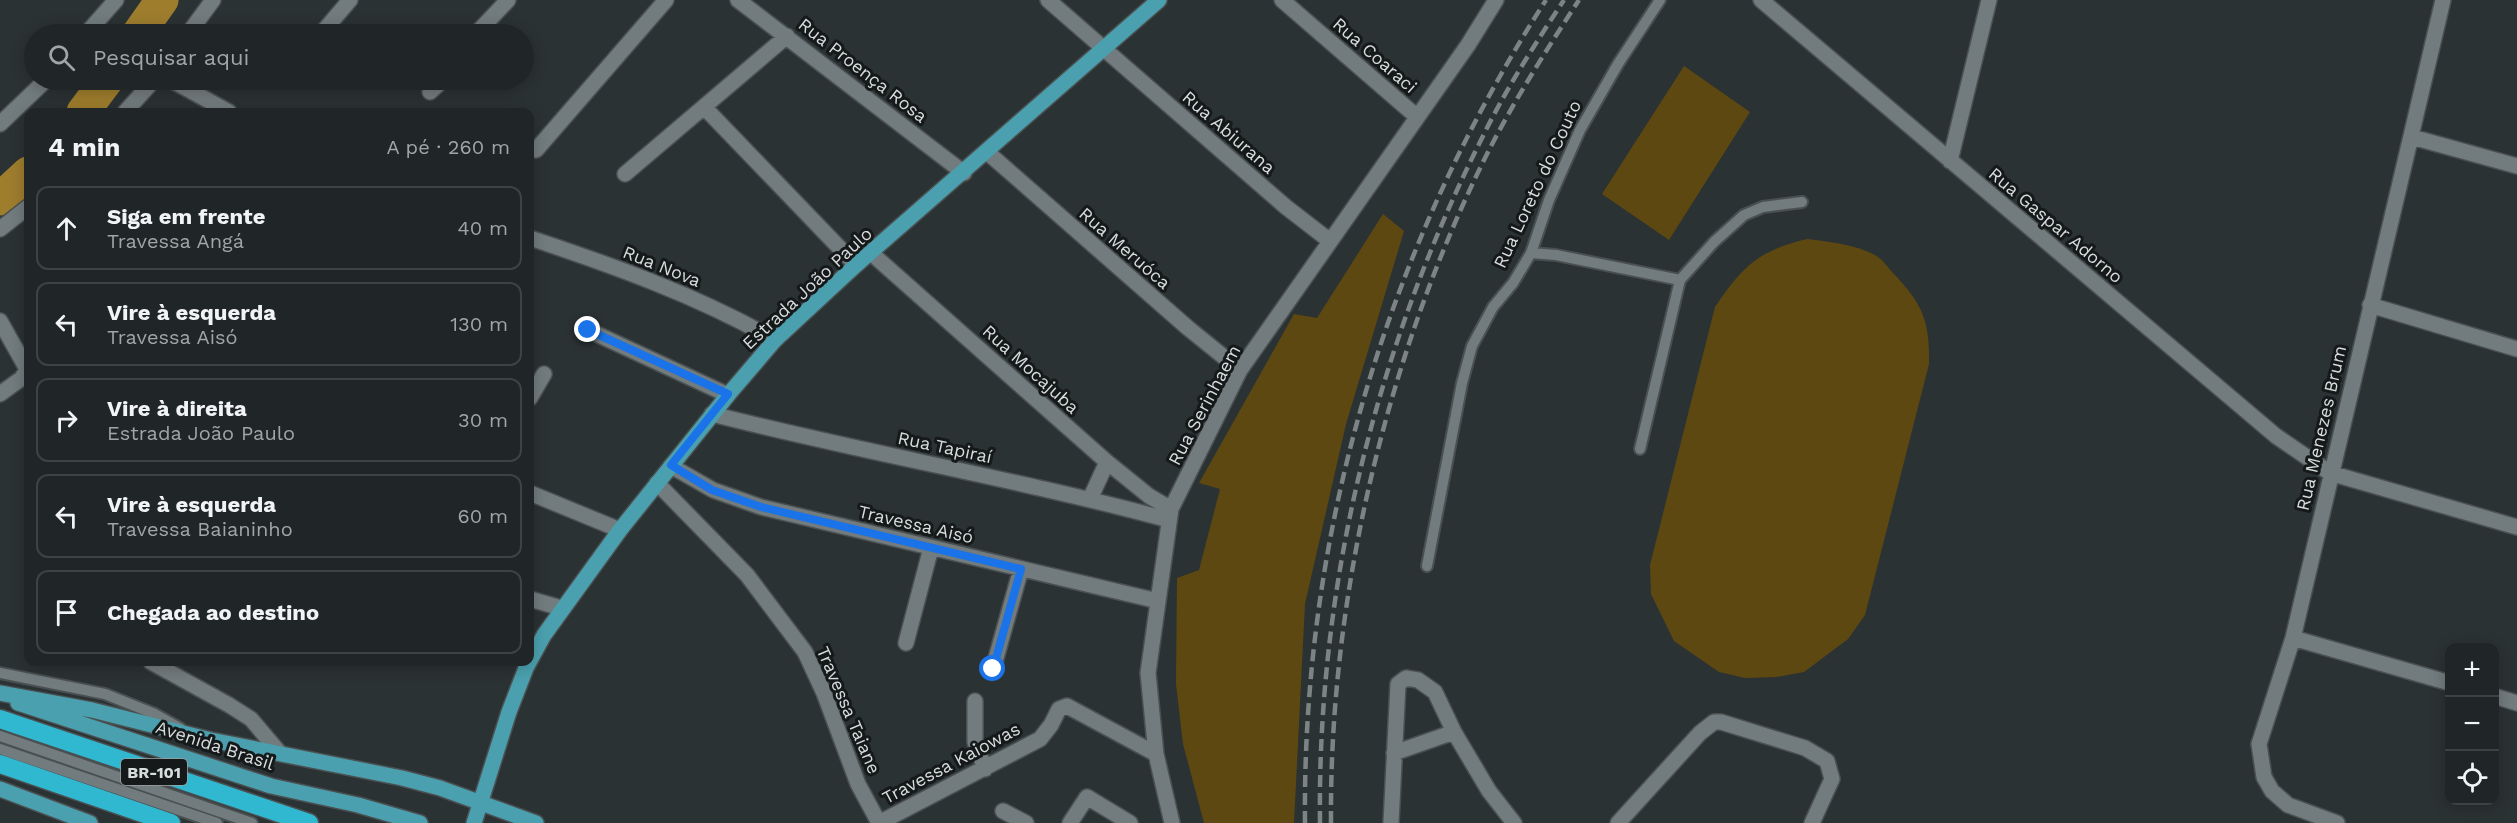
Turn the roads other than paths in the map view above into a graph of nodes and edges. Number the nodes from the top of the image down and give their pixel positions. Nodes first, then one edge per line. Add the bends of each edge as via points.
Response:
1 (116, 0) edge
2 (213, 0) edge
3 (350, 0) edge
4 (508, 0) edge
5 (666, 0) edge
6 (738, 0) edge
7 (1048, 0) edge
8 (1159, 0) edge
9 (1282, 0) edge
10 (1496, 0) edge
11 (1660, 0) edge
12 (1761, 0) edge
13 (1989, 0) edge
14 (2444, 0) edge
15 (95, 24) edge
16 (195, 24) edge
17 (330, 24) edge
18 (485, 24) edge
19 (787, 36) junction
20 (1104, 50) junction
21 (36, 90) edge
22 (145, 90) edge
23 (189, 90) edge
24 (432, 90) edge
25 (430, 92) dead end
26 (704, 107) junction
27 (129, 108) edge
28 (222, 108) edge
29 (1416, 116) junction
30 (0, 124) edge
31 (2412, 137) junction
32 (536, 150) dead end
33 (987, 152) junction
34 (1950, 161) junction
35 (2517, 166) edge
36 (964, 172) junction
37 (625, 174) dead end
38 (1802, 202) dead end
39 (24, 210) edge
40 (0, 229) edge
41 (534, 239) edge
42 (1330, 241) junction
43 (871, 253) junction
44 (1531, 254) junction
45 (856, 265) junction
46 (1680, 280) junction
47 (2370, 305) junction
48 (0, 321) edge
49 (588, 330) dead end
50 (776, 340) junction
51 (2517, 349) edge
52 (24, 363) edge
53 (1240, 370) junction
54 (544, 374) dead end
55 (24, 376) edge
56 (534, 391) edge
57 (0, 394) edge
58 (728, 394) junction
59 (712, 414) junction
60 (1640, 449) dead end
61 (1107, 462) junction
62 (671, 465) junction
63 (2330, 473) junction
64 (657, 483) junction
65 (534, 494) edge
66 (1090, 499) junction
67 (1170, 514) junction
68 (2517, 527) edge
69 (620, 530) junction
70 (931, 548) junction
71 (1427, 566) dead end
72 (1021, 569) junction
73 (534, 600) edge
74 (1158, 601) junction
75 (561, 608) junction
76 (2293, 638) junction
77 (906, 643) dead end
78 (534, 654) edge
79 (159, 666) edge
80 (527, 666) edge
81 (993, 669) dead end
82 (0, 673) edge
83 (2445, 683) edge
84 (0, 695) edge
85 (2497, 697) edge
86 (975, 701) dead end
87 (2517, 703) edge
88 (0, 719) edge
89 (1454, 732) junction
90 (190, 735) junction
91 (0, 736) edge
92 (0, 749) edge
93 (279, 752) junction
94 (1394, 753) junction
95 (1156, 754) junction
96 (0, 764) edge
97 (985, 769) junction
98 (0, 789) edge
99 (33, 802) junction
100 (480, 802) junction
101 (1003, 811) dead end
102 (1170, 816) edge
103 (65, 823) edge
104 (90, 823) edge
105 (171, 823) edge
106 (217, 823) edge
107 (252, 823) edge
108 (309, 823) edge
109 (420, 823) edge
110 (474, 823) edge
111 (536, 823) edge
112 (879, 823) edge
113 (1026, 823) edge
114 (1070, 823) edge
115 (1130, 823) edge
116 (1159, 823) edge
117 (1391, 823) edge
118 (1514, 823) edge
119 (1618, 823) edge
120 (1812, 823) edge
121 (2337, 823) edge

1 - 15 street
2 - 16 street
3 - 17 street
4 - 18 street
5 - 32 street
6 - 19 street, Rua Proença Rosa
7 - 20 street, Rua Abiurana
8 - 20 main road, Estrada João Paulo
9 - 29 street, Rua Coaraci
10 - 29 street, Rua Serinhaem
11 - 44 lane, Rua Loreto do Couto via 1580,130 1549,200
12 - 34 street, Rua Gaspar Adorno
13 - 34 street
14 - 31 street, Rua Menezes Brum
19 - 26 street
19 - 36 street, Rua Proença Rosa
20 - 33 main road, Estrada João Paulo
20 - 42 street, Rua Abiurana
21 - 30 street
22 - 27 street
23 - 28 street
24 - 25 street
26 - 37 street
26 - 45 street
29 - 42 street, Rua Serinhaem
31 - 35 street
31 - 47 street, Rua Menezes Brum
33 - 36 main road, Estrada João Paulo
33 - 53 street, Rua Meruóca
34 - 63 street, Rua Gaspar Adorno via 2276,436
36 - 43 main road, Estrada João Paulo
38 - 46 lane via 1763,207 1744,215 1713,242
39 - 40 street
41 - 50 street, Rua Nova via 664,286
42 - 53 street, Rua Serinhaem
43 - 45 main road, Estrada João Paulo
43 - 61 street, Rua Mocajuba
44 - 46 lane via 1556,255
44 - 71 lane, Rua Loreto do Couto via 1493,307 1472,346
45 - 50 main road, Estrada João Paulo
46 - 60 lane
47 - 51 street
47 - 63 street, Rua Menezes Brum
48 - 52 street
49 - 58 street
50 - 58 main road, Estrada João Paulo
53 - 67 street, Rua Serinhaem
54 - 56 street
55 - 57 street
58 - 59 main road, Estrada João Paulo
59 - 62 main road, Estrada João Paulo
59 - 66 street, Rua Tapiraí
61 - 66 street
61 - 67 street, Rua Mocajuba
62 - 64 main road, Estrada João Paulo
62 - 70 street, Travessa Aisó via 712,490 738,500
63 - 68 street, Rua Gaspar Adorno
63 - 76 street, Rua Menezes Brum
64 - 69 main road, Estrada João Paulo
64 - 112 street, Travessa Taiane via 747,575 805,652 858,784
65 - 69 street
66 - 67 street, Rua Tapiraí
67 - 74 street, Rua Serinhaem
69 - 75 main road, Estrada João Paulo
70 - 72 street, Travessa Aisó
70 - 77 street
72 - 74 street, Travessa Aisó
72 - 81 street
73 - 75 street
74 - 95 street, Rua Serinhaem via 1148,673
75 - 78 main road, Estrada João Paulo
76 - 83 street
76 - 121 street, Rua Menezes Brum via 2259,744 2264,777 2272,791 2288,805
79 - 93 street via 251,719
80 - 100 main road, Estrada João Paulo
82 - 90 lane via 105,694 156,714
84 - 90 main road via 42,699
84 - 109 main road, Avenida Brasil via 271,786
85 - 87 street
86 - 97 street via 975,742
88 - 108 highway, BR-101
89 - 94 street
89 - 94 street via 1435,692 1418,680 1406,678 1398,684
89 - 118 street via 1489,791
90 - 93 main road
91 - 107 lane
92 - 106 lane
93 - 100 main road via 402,778
94 - 117 street
95 - 97 street, Travessa Kaiowas via 1067,706 1059,709 1040,739
95 - 102 street, Rua Serinhaem
96 - 105 highway, BR-101
97 - 112 street, Travessa Kaiowas
98 - 99 main road
99 - 103 main road
99 - 104 main road
100 - 110 main road, Estrada João Paulo
100 - 111 main road
101 - 113 street
102 - 116 street
114 - 115 street via 1087,797
119 - 120 street via 1714,722 1805,748 1827,761 1833,779

